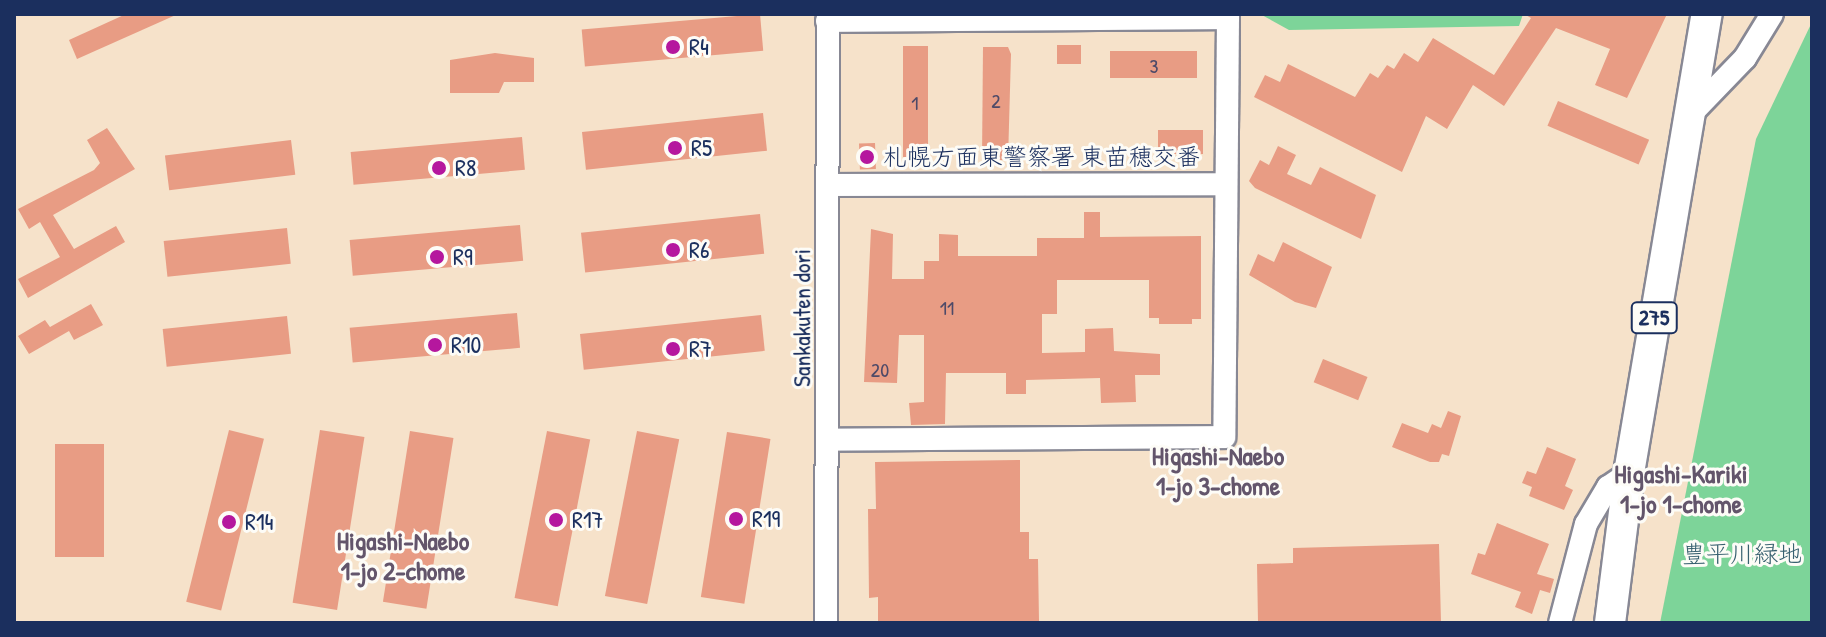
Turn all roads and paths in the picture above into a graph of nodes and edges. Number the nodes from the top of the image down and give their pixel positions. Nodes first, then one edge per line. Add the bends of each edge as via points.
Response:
1 (1707, 14) edge
2 (1772, 14) edge
3 (828, 17) edge
4 (1687, 117) junction
5 (1225, 184) junction
6 (829, 185) junction
7 (828, 440) junction
8 (1629, 473) junction
9 (826, 623) edge
10 (1560, 623) edge
11 (1610, 623) edge

1 - 4 highway, 275
2 - 4 street via 1745,58
3 - 5 street via 1228,18
3 - 6 street, Sankakuten dori via 824,156
4 - 8 highway, 275
5 - 6 street
5 - 7 street via 1224,437
6 - 7 street, Sankakuten dori
7 - 9 street, Sankakuten dori
8 - 10 street via 1608,487 1586,524
8 - 11 highway, 275

